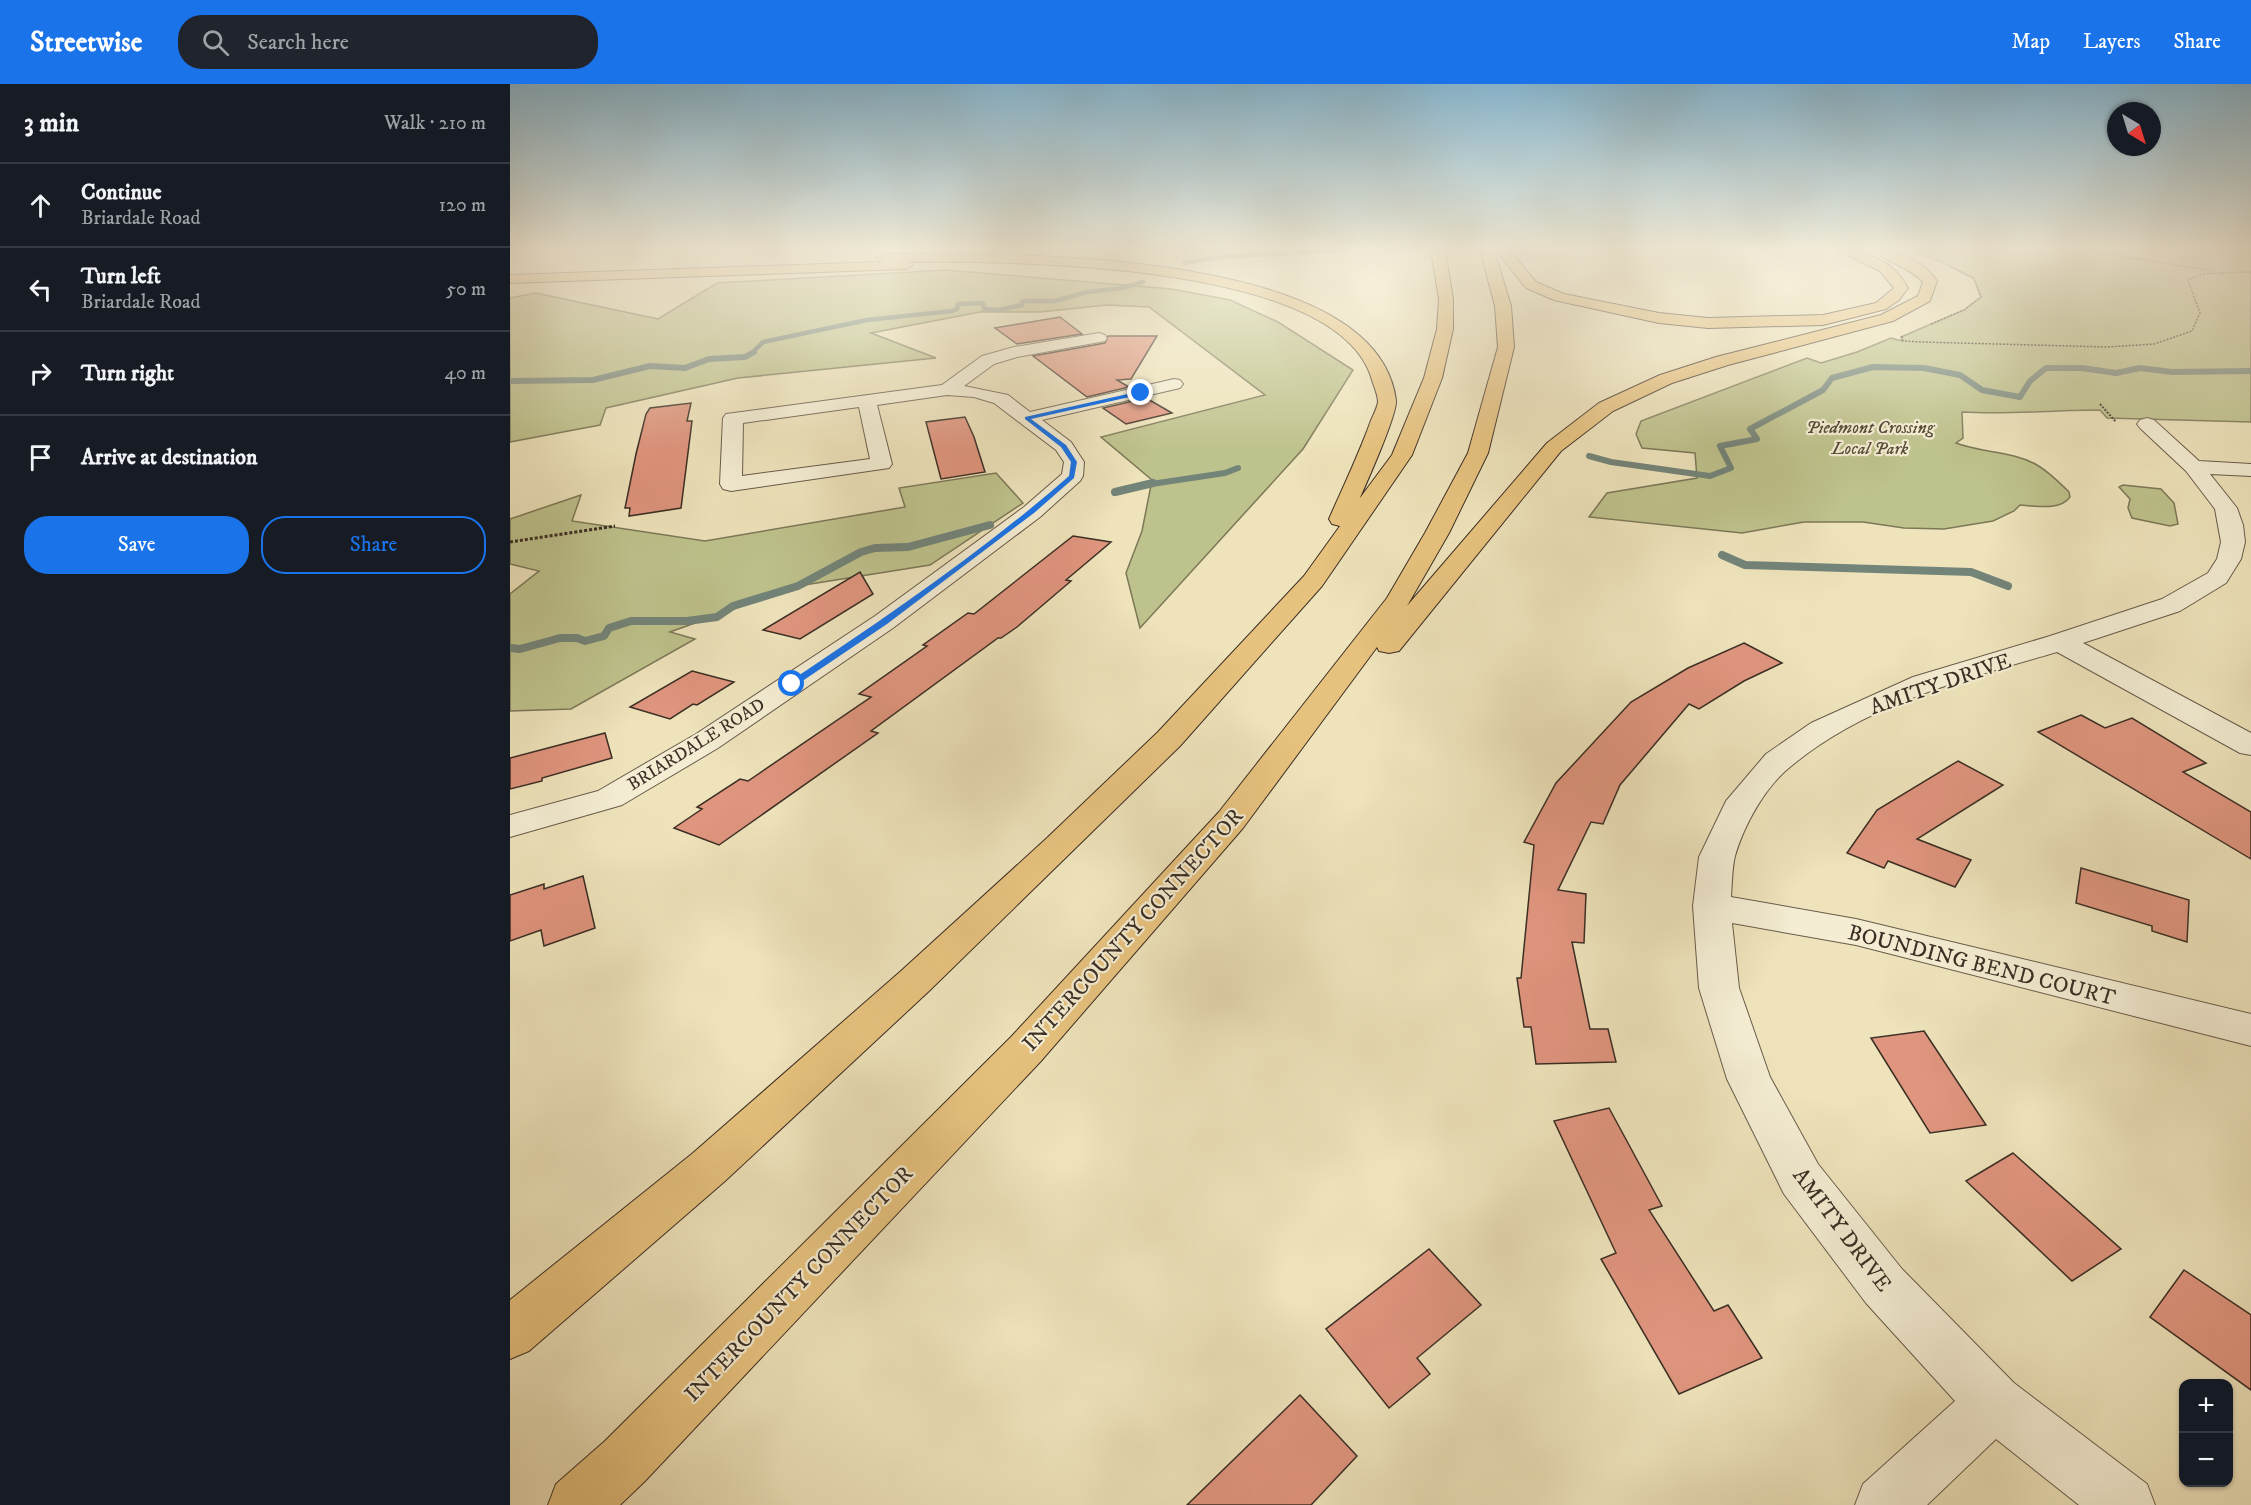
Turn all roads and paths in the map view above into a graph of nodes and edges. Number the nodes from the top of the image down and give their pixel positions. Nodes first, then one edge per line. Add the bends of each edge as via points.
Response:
1 (1320, 316) edge
2 (1445, 316) edge
3 (1504, 316) edge
4 (1648, 316) edge
5 (1840, 316) edge
6 (1890, 316) edge
7 (2199, 316) edge
8 (1099, 338) dead end
9 (1922, 342) dead end
10 (1174, 384) dead end
11 (948, 390) junction
12 (867, 400) junction
13 (2100, 404) dead end
14 (1027, 418) junction
15 (2132, 423) joint
16 (2193, 467) junction
17 (2251, 470) edge
18 (615, 526) dead end
19 (510, 542) edge
20 (1313, 581) junction
21 (2060, 642) junction
22 (2251, 715) edge
23 (2218, 729) junction
24 (2251, 746) edge
25 (1231, 820) junction
26 (510, 826) edge
27 (1712, 906) junction
28 (2251, 1030) edge
29 (510, 1333) edge
30 (1994, 1403) junction
31 (577, 1505) edge
32 (1884, 1505) edge
33 (2126, 1505) edge

1 - 20 highway via 1361,344 1379,366 1387,402
2 - 20 highway via 1433,378 1402,455
3 - 25 highway, INTERCOUNTY CONNECTOR via 1506,347 1478,453 1437,533 1398,601
4 - 5 highway via 1749,322
6 - 25 highway via 1722,361 1666,379 1606,407 1554,447 1417,613
7 - 9 path via 2192,331 2154,344 2061,347
8 - 11 street via 988,360
10 - 14 street
11 - 12 street, BRIARDALE ROAD
11 - 14 street, BRIARDALE ROAD via 1001,399
12 - 12 street, BRIARDALE ROAD via 882,464 731,484 733,418
13 - 15 path
14 - 26 street, BRIARDALE ROAD via 1064,446 1074,462 1072,476 1032,512 884,622 707,741 610,798
15 - 16 street, AMITY DRIVE
16 - 17 street
16 - 21 street, AMITY DRIVE via 2222,502 2231,525 2229,559 2217,578 2170,605
18 - 19 path
20 - 29 highway via 1169,739 915,981 709,1167
21 - 23 street
21 - 27 street, AMITY DRIVE via 1923,683 1882,700 1822,730 1777,761 1738,808 1717,857
22 - 23 street
23 - 24 street
25 - 31 highway, INTERCOUNTY CONNECTOR via 1026,1049 625,1461
27 - 28 street, BOUNDING BEND COURT via 1856,932
27 - 30 street, AMITY DRIVE via 1719,988 1749,1079 1801,1179 1884,1286
30 - 32 street
30 - 33 street, AMITY DRIVE

